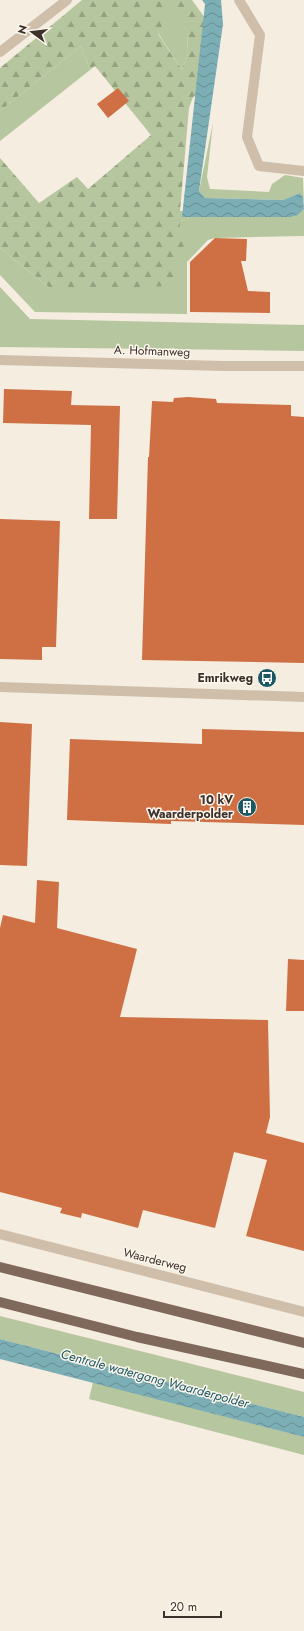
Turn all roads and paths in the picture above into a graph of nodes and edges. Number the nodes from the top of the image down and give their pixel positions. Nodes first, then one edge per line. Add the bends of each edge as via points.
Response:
1 (66, 0) edge
2 (239, 0) edge
3 (0, 52) edge
4 (304, 172) edge
5 (0, 360) edge
6 (304, 366) edge
7 (0, 688) edge
8 (304, 697) edge
9 (0, 1234) edge
10 (0, 1267) edge
11 (0, 1302) edge
12 (304, 1312) edge
13 (304, 1343) edge
14 (304, 1374) edge

1 - 3 street
2 - 4 street via 260,35 248,137 259,166
5 - 6 street, A. Hofmanweg
7 - 8 street
9 - 12 street, Waarderweg
10 - 13 main road
11 - 14 main road via 137,1337

